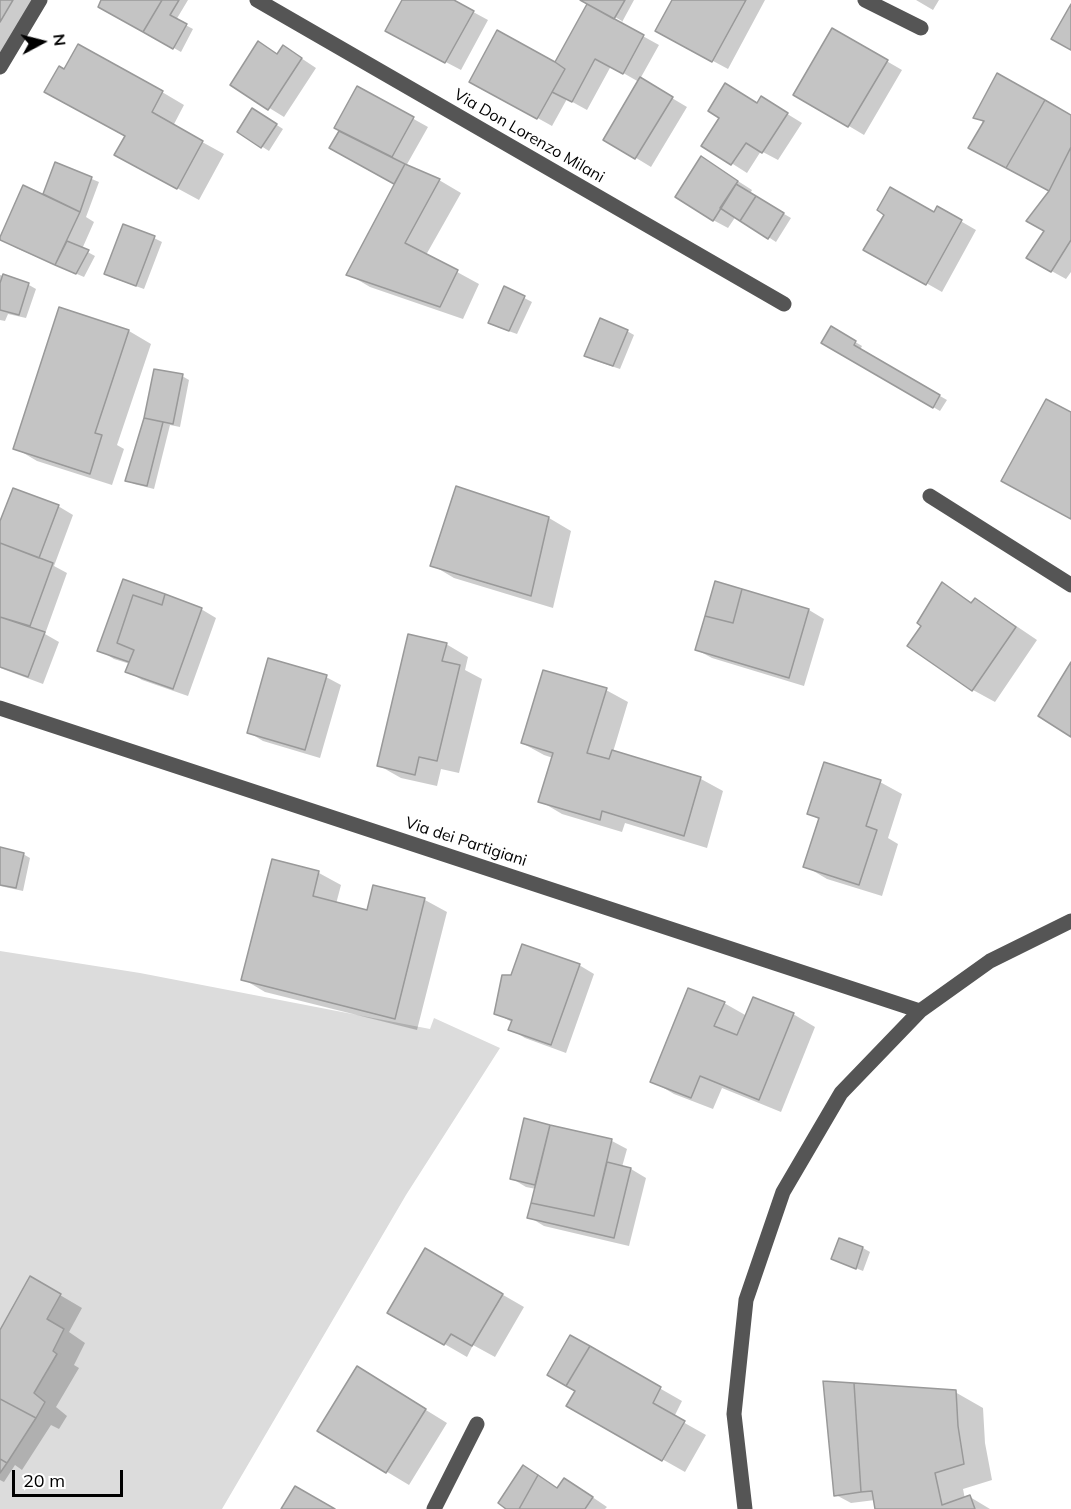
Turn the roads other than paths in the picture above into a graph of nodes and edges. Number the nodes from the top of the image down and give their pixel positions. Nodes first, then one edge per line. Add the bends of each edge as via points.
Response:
1 (40, 0) edge
2 (257, 0) edge
3 (865, 0) edge
4 (921, 28) dead end
5 (0, 68) edge
6 (784, 304) dead end
7 (930, 496) dead end
8 (1071, 585) edge
9 (0, 708) edge
10 (1071, 921) edge
11 (920, 1011) junction
12 (477, 1424) dead end
13 (434, 1509) edge
14 (745, 1509) edge

1 - 5 street
2 - 6 street, Via Don Lorenzo Milani
3 - 4 street
7 - 8 street
9 - 11 street, Via dei Partigiani
10 - 11 street via 990,961
11 - 14 street via 842,1093 783,1192 746,1300 734,1414
12 - 13 street

